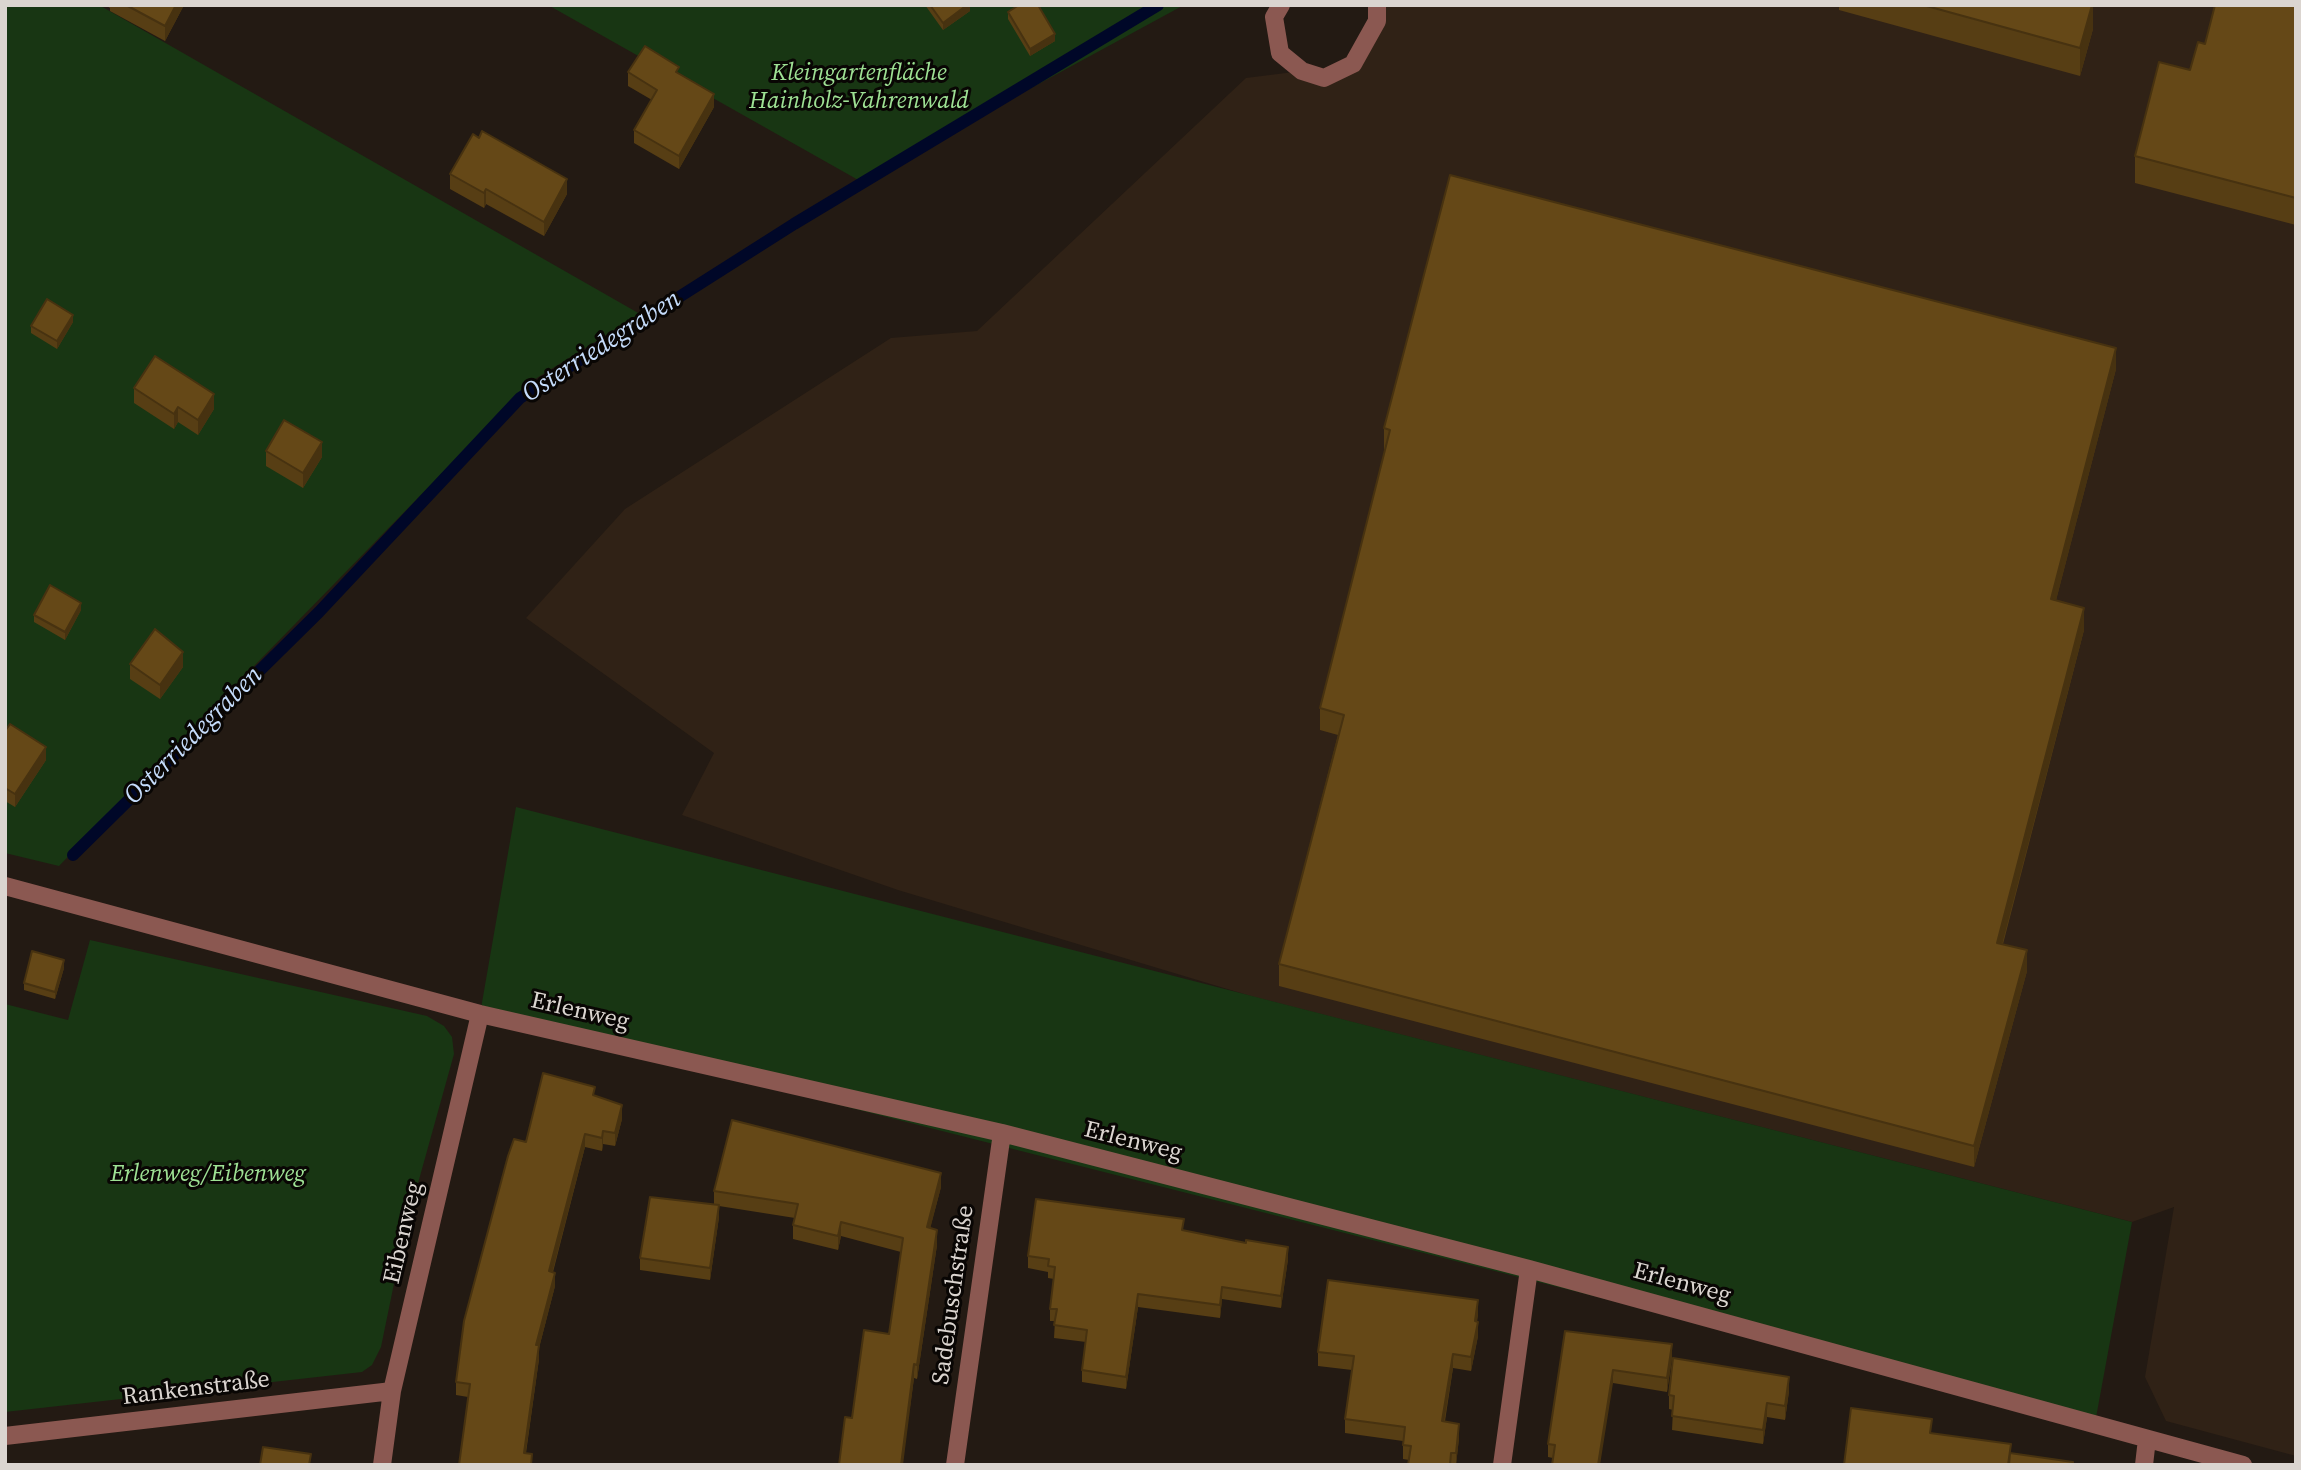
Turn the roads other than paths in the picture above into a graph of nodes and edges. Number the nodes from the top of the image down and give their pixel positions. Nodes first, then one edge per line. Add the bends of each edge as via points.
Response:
1 (1281, 5) edge
2 (1377, 5) edge
3 (5, 886) edge
4 (480, 1014) junction
5 (1002, 1133) junction
6 (1529, 1269) junction
7 (392, 1391) junction
8 (5, 1436) edge
9 (2147, 1439) junction
10 (382, 1465) edge
11 (955, 1465) edge
12 (1502, 1465) edge
13 (2144, 1465) edge
14 (2243, 1465) edge

1 - 2 street via 1274,17 1280,53 1302,71 1324,78 1353,64 1377,21
3 - 4 street, Erlenweg
4 - 5 street, Erlenweg
4 - 7 street, Eibenweg
5 - 6 street, Erlenweg
5 - 11 street, Sadebuschstraße
6 - 9 street, Erlenweg
6 - 12 street
7 - 8 street, Rankenstraße
7 - 10 street, Eibenweg
9 - 13 street
9 - 14 street, Erlenweg

